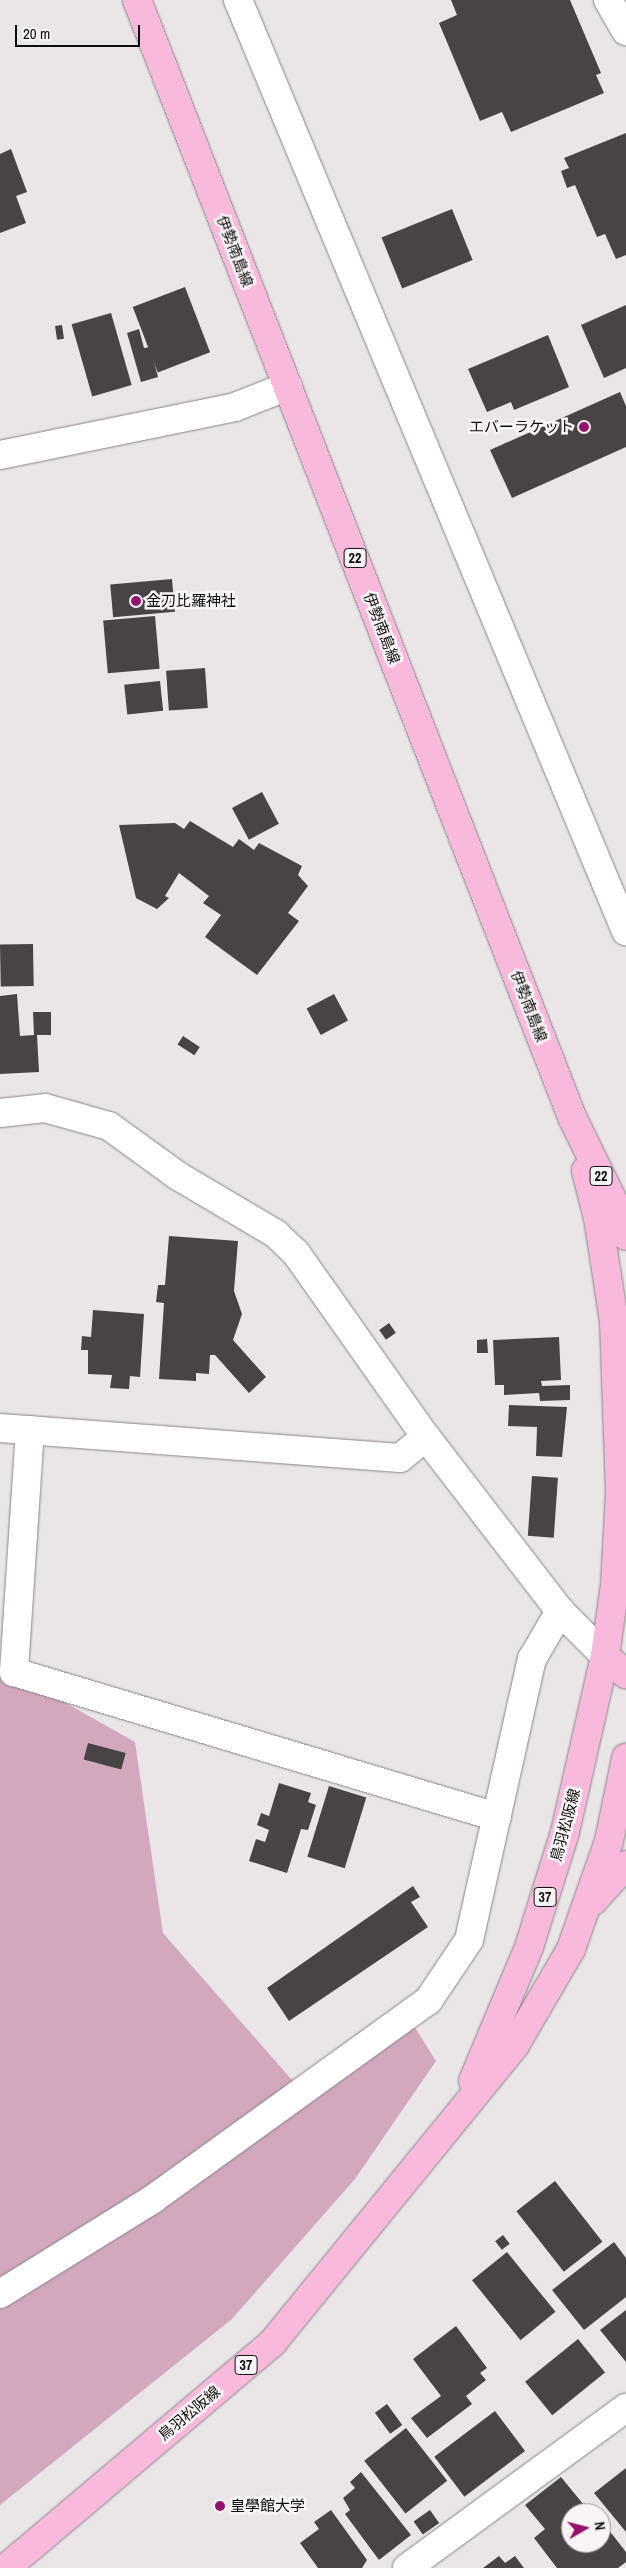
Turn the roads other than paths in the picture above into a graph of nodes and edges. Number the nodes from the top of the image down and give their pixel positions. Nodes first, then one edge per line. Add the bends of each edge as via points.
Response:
1 (137, 0) edge
2 (238, 0) edge
3 (608, 0) edge
4 (626, 32) edge
5 (288, 386) junction
6 (0, 455) edge
7 (626, 931) edge
8 (0, 1113) edge
9 (572, 1117) junction
10 (626, 1236) edge
11 (0, 1428) edge
12 (30, 1430) junction
13 (426, 1437) junction
14 (560, 1611) junction
15 (605, 1656) junction
16 (626, 1674) edge
17 (626, 1758) edge
18 (497, 1816) junction
19 (626, 1865) edge
20 (583, 1914) junction
21 (451, 2126) junction
22 (0, 2294) edge
23 (626, 2408) edge
24 (6, 2568) edge
25 (407, 2568) edge

1 - 5 main road, 伊勢南島線 / 22
2 - 7 street
3 - 4 street
5 - 6 street via 235,406
5 - 9 main road, 伊勢南島線 / 22
8 - 13 street via 45,1108 109,1126 178,1176 276,1234 296,1253
9 - 10 main road, 伊勢南島線 / 22 via 618,1211
9 - 15 main road, 伊勢南島線 / 22 via 598,1218 614,1321 620,1493 615,1585
11 - 12 street
12 - 13 street via 400,1458
12 - 18 street via 14,1672
13 - 14 street
14 - 15 street
14 - 18 street via 532,1659
15 - 16 main road
15 - 21 main road, 鳥羽松阪線 / 37 via 565,1832 529,1946 492,2041
17 - 20 main road, 鳥羽松阪線 / 37 via 609,1841
18 - 22 street via 469,1940 428,2001 153,2199
19 - 20 main road
20 - 21 main road, 鳥羽松阪線 / 37 via 571,1949 542,2004
21 - 24 main road, 鳥羽松阪線 / 37 via 273,2342
23 - 25 street

